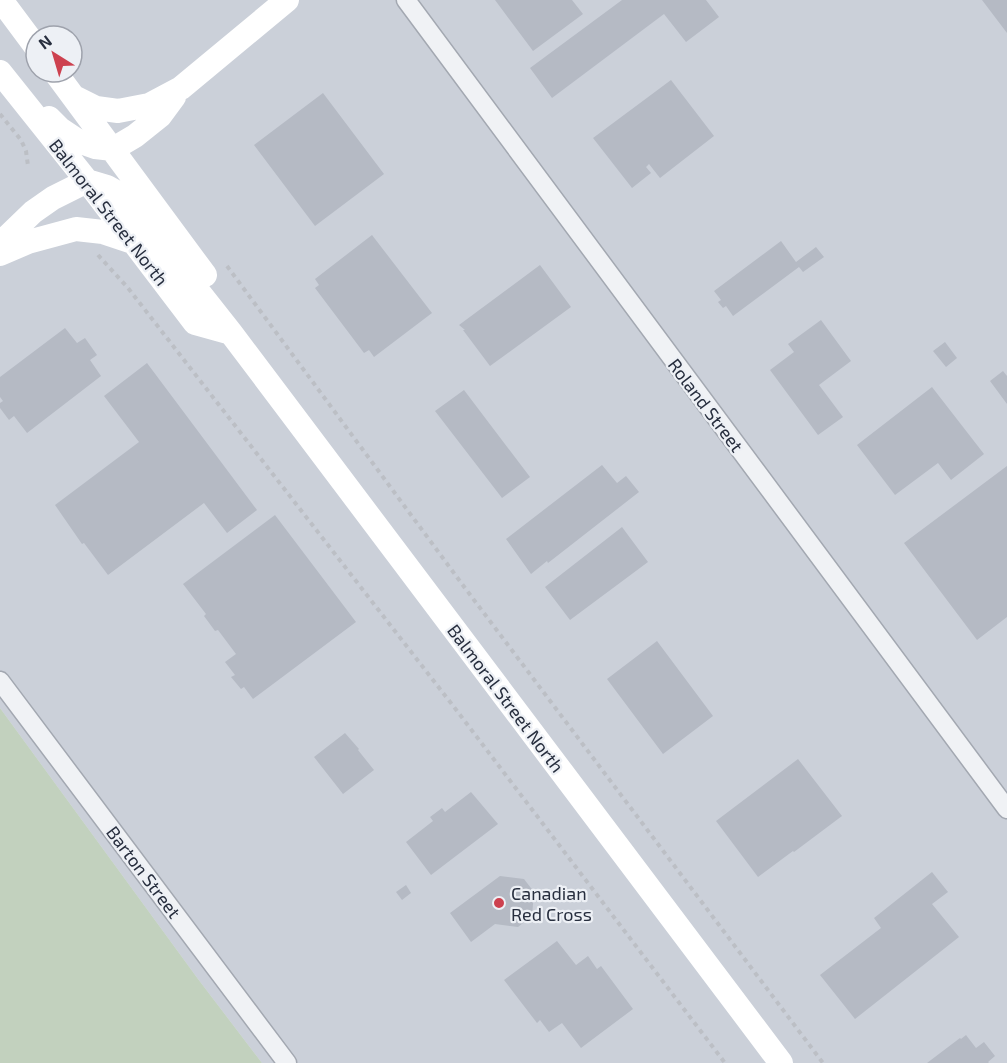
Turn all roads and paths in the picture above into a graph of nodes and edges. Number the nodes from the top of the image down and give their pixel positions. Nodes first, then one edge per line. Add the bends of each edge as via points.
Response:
1 (1, 0) edge
2 (287, 0) edge
3 (406, 0) edge
4 (24, 31) edge
5 (0, 64) edge
6 (0, 72) edge
7 (64, 84) edge
8 (181, 88) junction
9 (74, 98) junction
10 (0, 114) edge
11 (113, 149) junction
12 (28, 166) dead end
13 (87, 182) junction
14 (133, 242) junction
15 (0, 244) edge
16 (93, 249) dead end
17 (0, 254) edge
18 (225, 263) dead end
19 (231, 333) junction
20 (0, 681) edge
21 (1007, 809) edge
22 (287, 1063) edge
23 (725, 1063) edge
24 (782, 1063) edge
25 (823, 1063) edge

1 - 4 main road
2 - 8 main road
3 - 21 street, Roland Street
5 - 11 main road via 60,129 78,141
6 - 13 main road, Balmoral Street North
7 - 9 main road, Balmoral Street North
8 - 9 main road via 149,105 118,111 96,108
8 - 11 main road via 160,116
9 - 11 main road, Balmoral Street North
10 - 12 path via 21,140
11 - 19 main road, Balmoral Street North via 226,303
13 - 14 main road, Balmoral Street North
13 - 15 main road via 33,212
13 - 19 main road via 123,196
14 - 17 main road via 103,232 76,229
14 - 19 main road, Balmoral Street North via 195,323
16 - 23 path via 128,288 425,670
18 - 25 path
19 - 24 main road, Balmoral Street North
20 - 22 street, Barton Street

